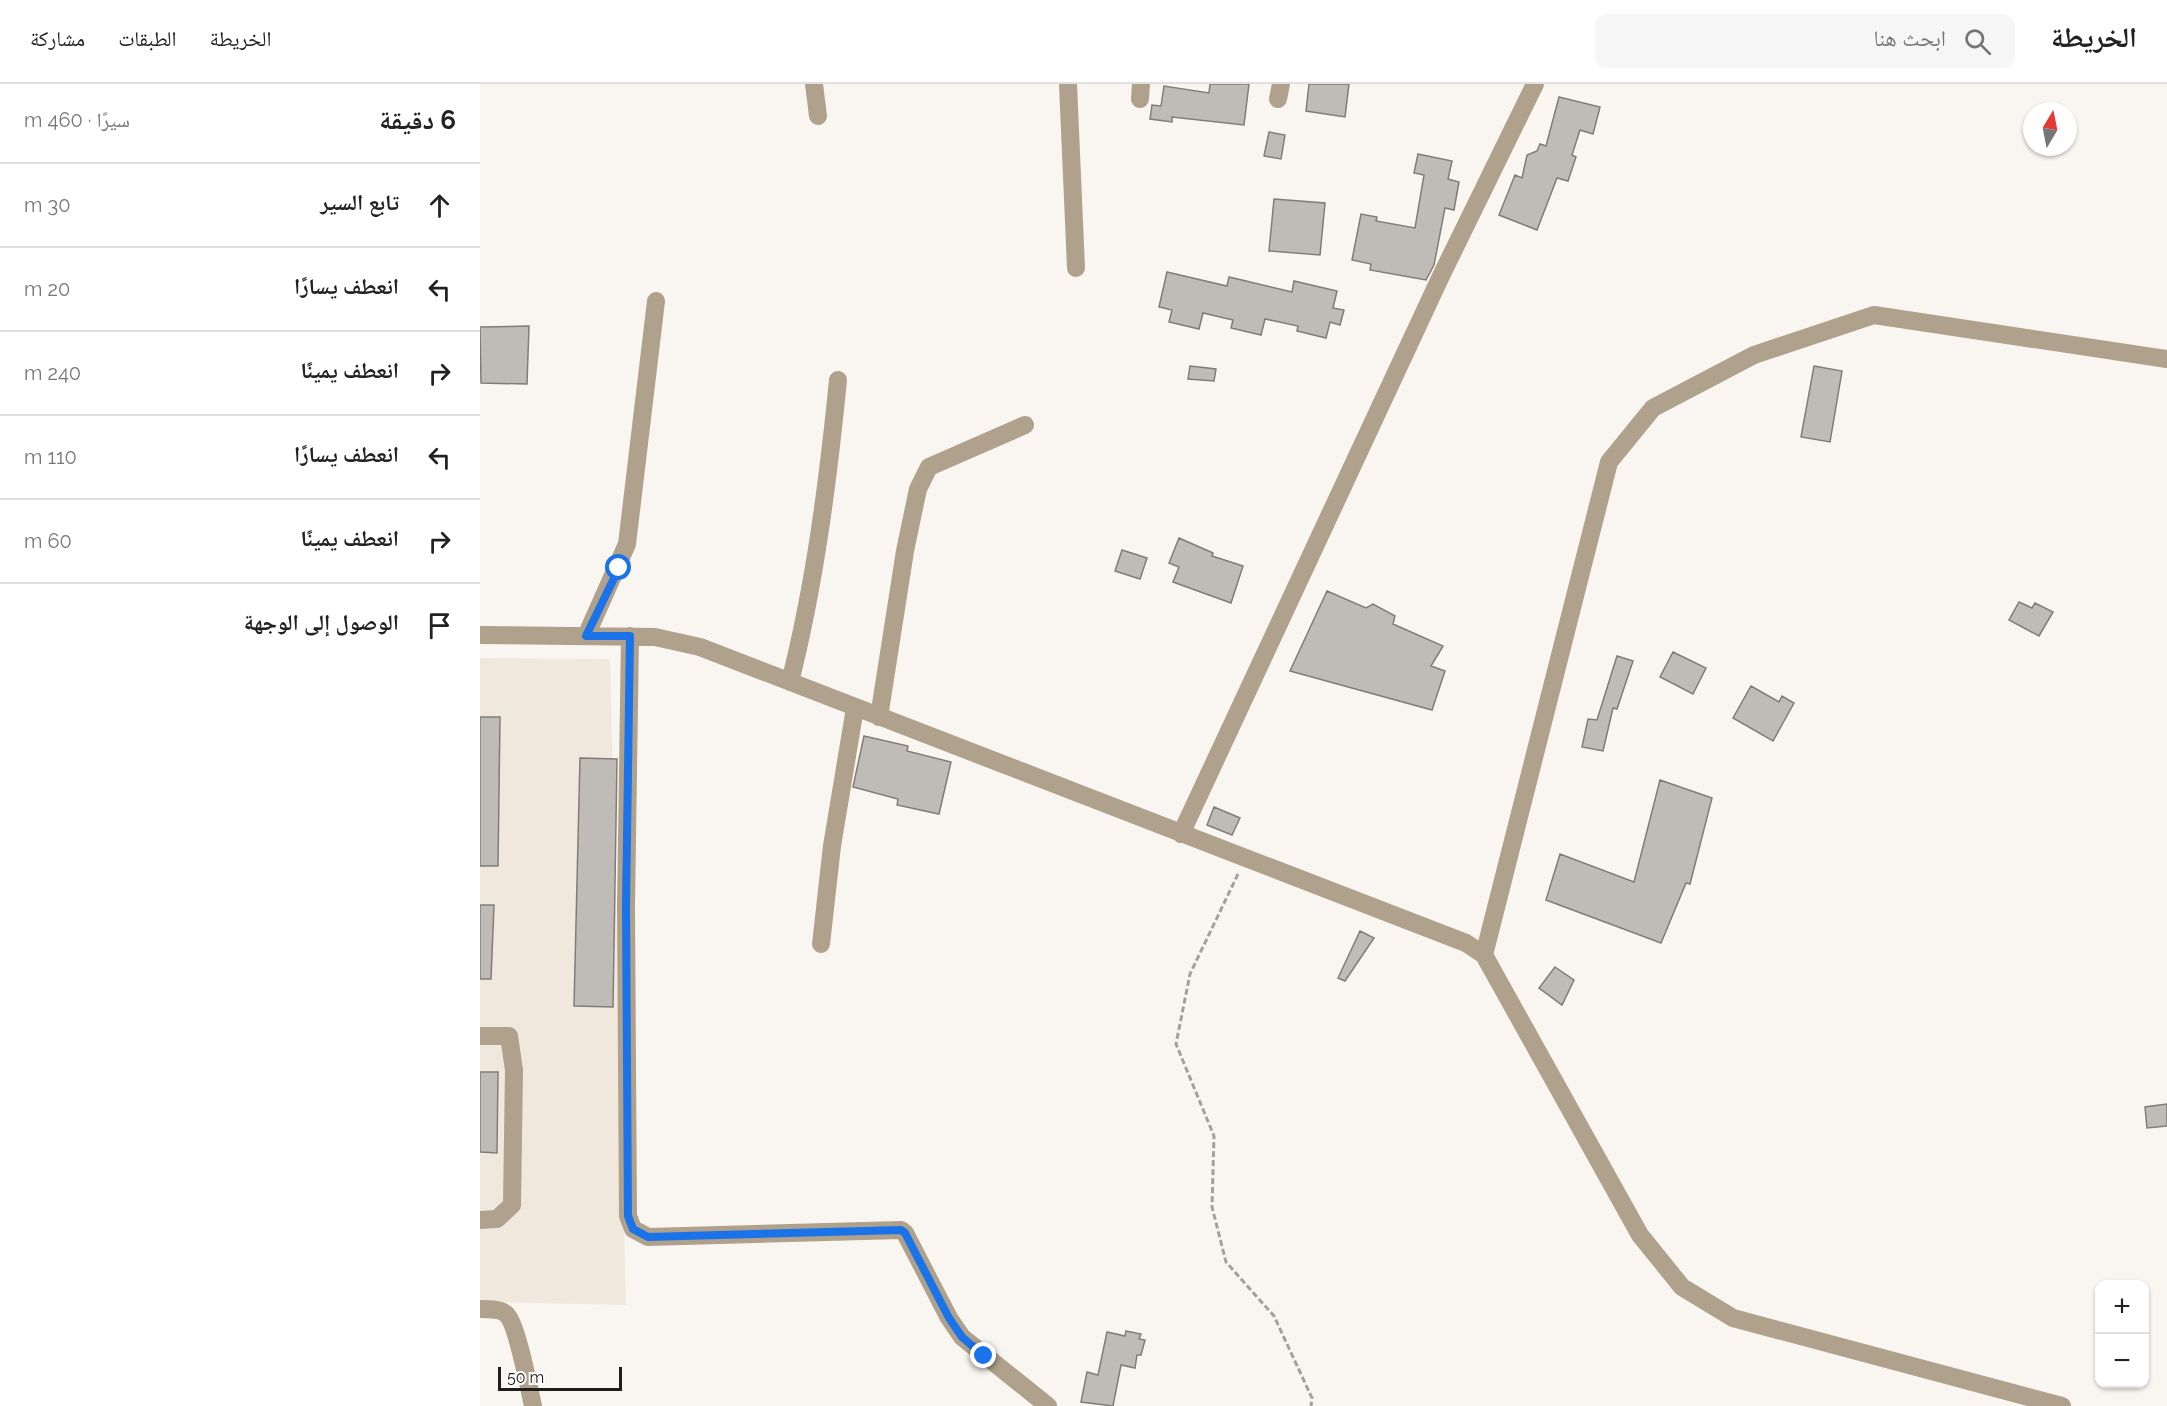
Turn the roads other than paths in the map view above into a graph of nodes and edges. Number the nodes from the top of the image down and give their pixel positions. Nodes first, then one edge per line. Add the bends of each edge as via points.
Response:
1 (814, 84) edge
2 (1068, 84) edge
3 (1535, 84) edge
4 (818, 116) dead end
5 (1076, 268) dead end
6 (656, 301) dead end
7 (2167, 359) edge
8 (838, 380) dead end
9 (1025, 424) dead end
10 (480, 635) edge
11 (586, 636) junction
12 (630, 636) junction
13 (790, 682) junction
14 (855, 708) junction
15 (879, 717) junction
16 (1181, 834) junction
17 (821, 944) dead end
18 (1484, 955) junction
19 (480, 1036) edge
20 (480, 1220) edge
21 (480, 1309) edge
22 (533, 1406) edge
23 (1048, 1406) edge
24 (2062, 1406) edge

1 - 4 street
2 - 5 street
3 - 16 street via 1441,276
6 - 11 street via 627,544
7 - 18 street via 1875,315 1754,355 1653,408 1609,462
8 - 13 street via 826,496
9 - 15 street via 929,467 922,478 905,551
10 - 11 street
11 - 12 street
12 - 13 street via 700,647
12 - 23 street via 626,918 628,1216 633,1229 648,1237 901,1230 962,1337
13 - 14 street
14 - 15 street
14 - 17 street via 832,846
15 - 16 street
16 - 18 street via 1467,943
18 - 24 street via 1640,1235 1682,1287 1733,1318
19 - 20 street via 509,1036 514,1070 512,1205 497,1219
21 - 22 street via 509,1316

